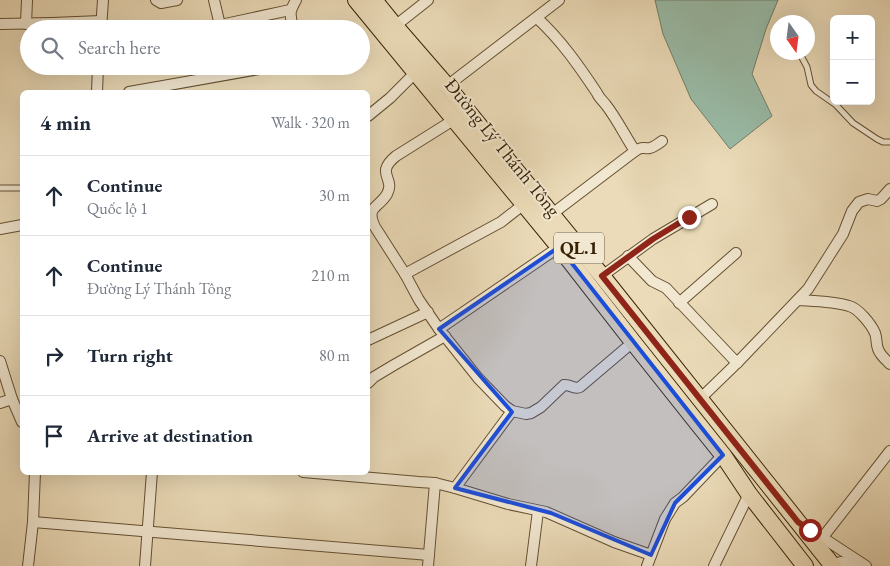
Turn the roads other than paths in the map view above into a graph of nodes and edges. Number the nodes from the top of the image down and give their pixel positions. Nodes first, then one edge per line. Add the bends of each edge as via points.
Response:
1 (27, 0) edge
2 (103, 0) edge
3 (156, 0) edge
4 (177, 0) edge
5 (214, 0) edge
6 (296, 0) edge
7 (356, 0) edge
8 (374, 0) edge
9 (428, 0) edge
10 (559, 0) edge
11 (290, 10) junction
12 (537, 18) junction
13 (26, 20) edge
14 (101, 20) edge
15 (219, 20) edge
16 (243, 20) edge
17 (291, 20) edge
18 (0, 24) edge
19 (20, 24) edge
20 (395, 26) junction
21 (803, 60) edge
22 (416, 72) junction
23 (98, 75) edge
24 (225, 75) edge
25 (97, 90) edge
26 (140, 90) edge
27 (441, 92) junction
28 (370, 114) edge
29 (455, 119) junction
30 (662, 141) dead end
31 (890, 142) edge
32 (635, 151) junction
33 (0, 188) edge
34 (20, 188) edge
35 (890, 189) edge
36 (524, 204) junction
37 (712, 204) dead end
38 (552, 214) junction
39 (20, 225) edge
40 (0, 229) edge
41 (559, 247) junction
42 (736, 253) dead end
43 (628, 256) junction
44 (405, 274) junction
45 (602, 276) junction
46 (798, 300) junction
47 (680, 303) junction
48 (428, 312) junction
49 (442, 333) junction
50 (370, 339) edge
51 (633, 342) junction
52 (0, 361) edge
53 (737, 363) junction
54 (890, 364) edge
55 (370, 382) edge
56 (705, 394) dead end
57 (12, 399) junction
58 (0, 403) edge
59 (512, 411) junction
60 (20, 417) edge
61 (890, 451) edge
62 (723, 455) junction
63 (35, 475) edge
64 (152, 475) edge
65 (339, 475) edge
66 (435, 483) junction
67 (456, 488) junction
68 (749, 494) junction
69 (538, 511) junction
70 (33, 522) junction
71 (798, 522) junction
72 (148, 532) junction
73 (822, 538) junction
74 (651, 555) junction
75 (428, 561) edge
76 (832, 565) edge
77 (28, 566) edge
78 (145, 566) edge
79 (532, 566) edge
80 (647, 566) edge
81 (714, 566) edge
82 (805, 566) edge
83 (861, 566) edge
84 (866, 566) edge

1 - 13 street
2 - 14 street
3 - 4 street via 161,3
5 - 15 street
6 - 11 street
7 - 22 main road, Đường Lý Thánh Tông / QL.1
8 - 20 main road, Đường Lý Thánh Tông / QL.1
9 - 20 street
10 - 12 street
11 - 16 street
11 - 17 street
12 - 27 street
12 - 32 street via 584,72
18 - 19 street
20 - 27 main road, Đường Lý Thánh Tông / QL.1
21 - 31 lane via 816,92 836,105 853,123 883,142
22 - 27 main road, Đường Lý Thánh Tông / QL.1
22 - 28 street
23 - 25 street
24 - 26 street
27 - 29 main road, Đường Lý Thánh Tông / QL.1
27 - 38 main road, Đường Lý Thánh Tông / QL.1
29 - 36 main road, Đường Lý Thánh Tông / QL.1
29 - 44 street via 390,161 386,170 387,194 372,210 374,227
30 - 32 street via 654,147
32 - 38 street
33 - 34 lane
35 - 46 street via 881,199 859,202 832,252
36 - 41 main road, Đường Lý Thánh Tông / QL.1
36 - 44 street via 494,226
37 - 43 street
38 - 45 main road, Đường Lý Thánh Tông / QL.1
39 - 40 street
41 - 49 street
41 - 51 main road, Đường Lý Thánh Tông / QL.1
42 - 47 street
43 - 45 street
43 - 47 street
44 - 48 street
45 - 71 main road, Đường Lý Thánh Tông / QL.1
46 - 53 street
46 - 54 street via 840,304 855,309 870,324 881,354
47 - 53 street
48 - 49 street
48 - 50 street
49 - 55 street
49 - 59 street via 478,378
51 - 59 street via 580,387 564,385 531,413
51 - 62 main road, Đường Lý Thánh Tông / QL.1
52 - 57 street
53 - 56 street
57 - 58 street
57 - 60 street
59 - 67 street
61 - 73 street
62 - 68 main road, Đường Lý Thánh Tông / QL.1
62 - 74 street via 675,503
63 - 70 street
64 - 72 street
65 - 66 street
66 - 67 street
66 - 75 street
67 - 69 street
68 - 81 street
68 - 82 main road, Đường Lý Thánh Tông / QL.1
69 - 74 street via 551,513 588,532
69 - 79 street
70 - 72 street
70 - 77 street
71 - 73 street
71 - 76 main road, QL.1
72 - 75 street
72 - 78 street
73 - 84 street
74 - 80 street
76 - 83 street via 841,562

